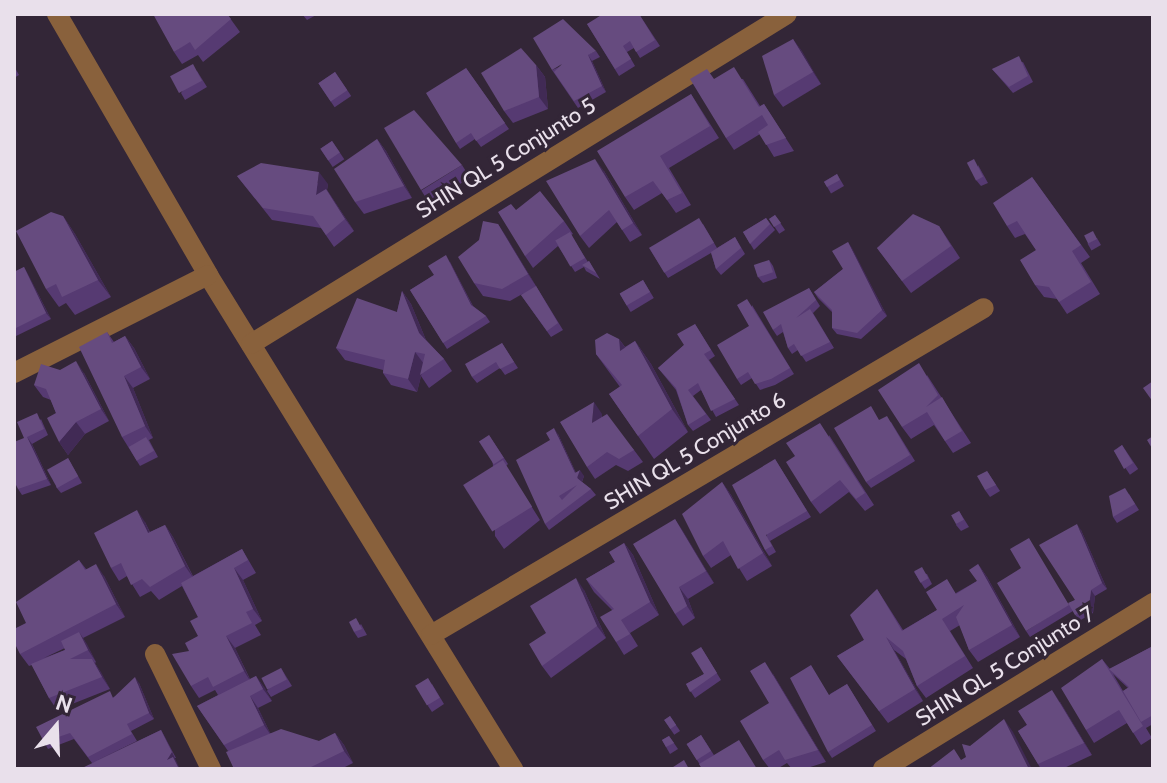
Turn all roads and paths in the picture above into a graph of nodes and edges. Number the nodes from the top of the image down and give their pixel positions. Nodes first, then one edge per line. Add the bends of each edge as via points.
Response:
1 (57, 14) edge
2 (787, 14) edge
3 (208, 275) junction
4 (984, 308) dead end
5 (251, 344) junction
6 (14, 373) edge
7 (1153, 603) edge
8 (431, 635) junction
9 (155, 654) dead end
10 (211, 769) edge
11 (513, 769) edge
12 (883, 769) edge

1 - 3 street
2 - 5 street, SHIN QL 5 Conjunto 5
3 - 5 street
3 - 6 street
4 - 8 street, SHIN QL 5 Conjunto 6
5 - 8 street
7 - 12 street, SHIN QL 5 Conjunto 7
8 - 11 street
9 - 10 street

